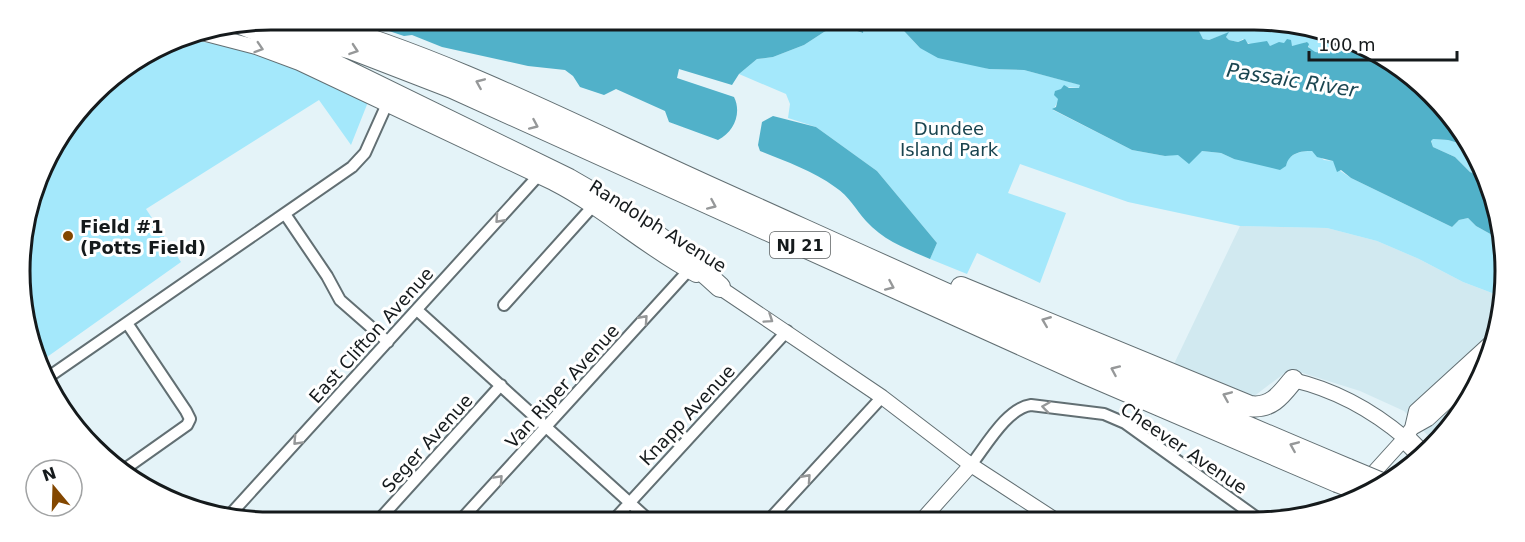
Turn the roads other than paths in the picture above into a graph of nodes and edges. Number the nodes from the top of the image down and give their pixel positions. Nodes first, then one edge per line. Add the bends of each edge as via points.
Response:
1 (286, 30) edge
2 (343, 30) edge
3 (257, 31) edge
4 (215, 37) edge
5 (387, 104) junction
6 (538, 176) junction
7 (714, 189) junction
8 (593, 206) junction
9 (285, 214) junction
10 (688, 271) junction
11 (720, 287) junction
12 (504, 305) dead end
13 (417, 310) junction
14 (127, 323) junction
15 (787, 332) junction
16 (388, 342) junction
17 (1481, 352) edge
18 (53, 374) edge
19 (1293, 380) joint
20 (1468, 382) edge
21 (501, 385) junction
22 (882, 397) junction
23 (547, 427) junction
24 (1409, 433) junction
25 (1418, 447) edge
26 (971, 465) junction
27 (129, 466) edge
28 (1343, 475) junction
29 (1372, 481) edge
30 (1360, 487) edge
31 (1360, 488) edge
32 (630, 502) junction
33 (235, 509) edge
34 (386, 512) edge
35 (468, 512) edge
36 (621, 512) edge
37 (640, 512) edge
38 (776, 512) edge
39 (929, 512) edge
40 (1041, 512) edge
41 (1249, 512) edge

1 -> 28 highway, NJ 21 via 351,49 452,88 1083,373
7 -> 2 highway, NJ 21 via 433,62
3 - 11 highway via 305,50 569,179 680,253
4 -> 5 street, Randolph Avenue via 322,72
5 - 6 street, Randolph Avenue
5 - 9 street via 360,160
6 - 8 street, Randolph Avenue
6 -> 13 street, East Clifton Avenue
19 -> 7 highway via 1275,401 1250,406 814,225
28 -> 7 highway, NJ 21
8 - 10 street, Randolph Avenue
8 - 12 street
9 - 14 street
9 - 16 street via 340,300
10 - 11 street, Randolph Avenue
23 -> 10 street, Van Riper Avenue
11 -> 15 street, Randolph Avenue
13 - 16 street, East Clifton Avenue
13 - 21 street
14 - 18 street
14 - 27 street via 190,419
15 - 22 street, Randolph Avenue
15 - 32 street, Knapp Avenue
16 -> 33 street, East Clifton Avenue
17 - 24 street via 1416,411
19 - 24 street via 1352,400
20 - 24 street
21 - 23 street
21 - 34 street, Seger Avenue
22 - 26 street, Randolph Avenue
38 -> 22 street
23 - 32 street
35 -> 23 street, Van Riper Avenue
24 - 25 highway
24 - 30 street
26 - 39 street
26 - 40 street, Randolph Avenue
41 -> 26 street, Cheever Avenue via 1125,423 1104,414 1023,406 1011,413
28 - 29 highway, NJ 21, bridge
28 - 31 highway, NJ 21, bridge
32 - 36 street, Knapp Avenue
32 - 37 street

